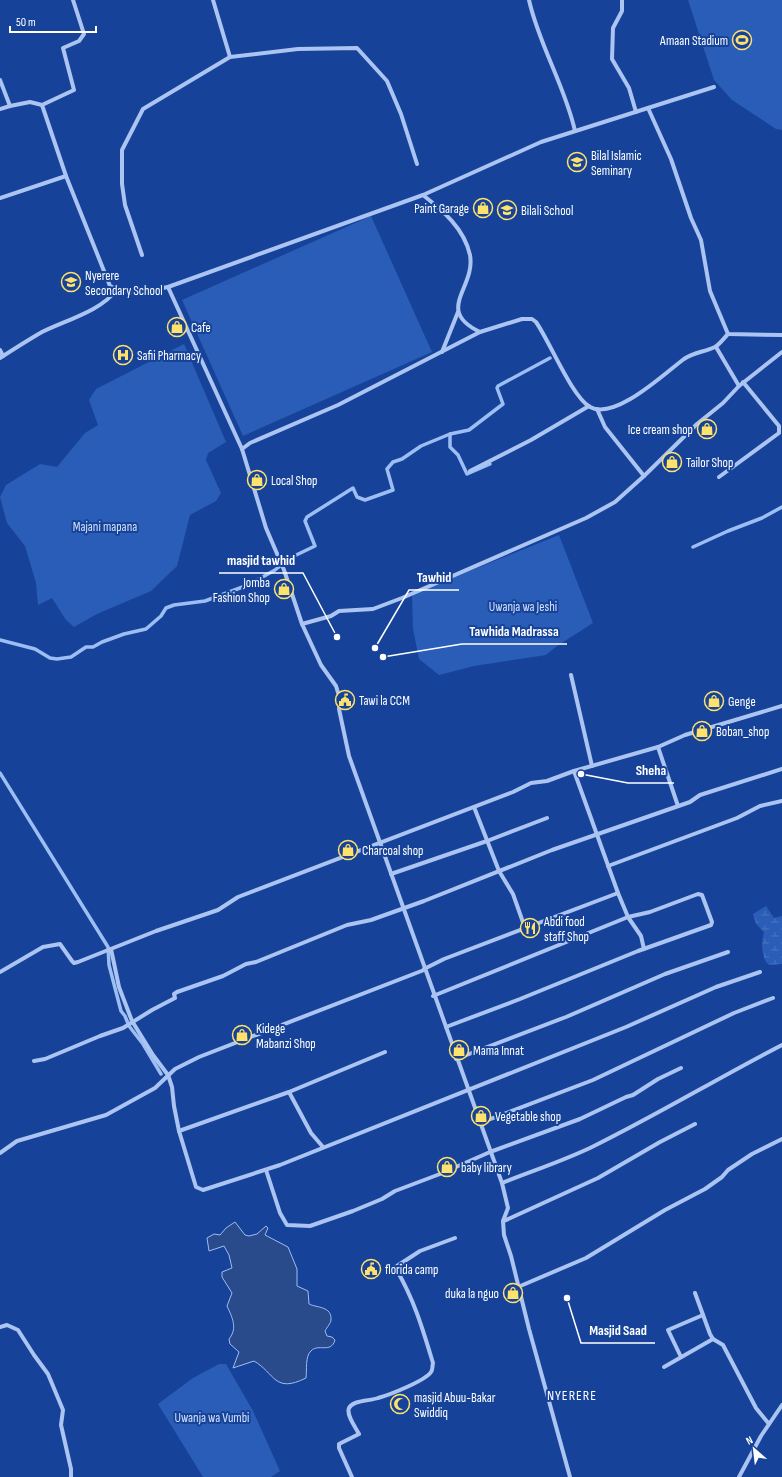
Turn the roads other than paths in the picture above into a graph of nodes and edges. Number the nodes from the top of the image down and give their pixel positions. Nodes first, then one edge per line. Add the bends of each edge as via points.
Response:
1 (73, 0) edge
2 (214, 0) edge
3 (529, 0) edge
4 (622, 0) edge
5 (230, 57) junction
6 (0, 80) edge
7 (714, 87) dead end
8 (42, 105) junction
9 (10, 106) junction
10 (648, 108) junction
11 (0, 109) edge
12 (636, 112) junction
13 (575, 131) junction
14 (418, 164) dead end
15 (66, 176) junction
16 (423, 195) junction
17 (0, 198) edge
18 (142, 255) dead end
19 (168, 287) junction
20 (116, 290) junction
21 (458, 312) junction
22 (480, 332) junction
23 (728, 334) junction
24 (782, 334) edge
25 (716, 347) junction
26 (0, 350) edge
27 (442, 352) junction
28 (782, 352) edge
29 (1, 357) edge
30 (743, 382) junction
31 (738, 386) junction
32 (589, 406) junction
33 (597, 410) junction
34 (242, 449) junction
35 (470, 471) dead end
36 (644, 476) junction
37 (719, 477) dead end
38 (302, 624) junction
39 (571, 675) dead end
40 (782, 706) edge
41 (658, 747) junction
42 (592, 766) junction
43 (782, 769) edge
44 (574, 771) junction
45 (782, 801) edge
46 (678, 806) junction
47 (474, 807) junction
48 (546, 818) dead end
49 (597, 835) junction
50 (380, 842) junction
51 (487, 842) junction
52 (608, 866) junction
53 (499, 871) junction
54 (391, 874) junction
55 (618, 893) junction
56 (403, 908) junction
57 (628, 917) junction
58 (525, 928) junction
59 (110, 949) junction
60 (644, 949) junction
61 (728, 952) dead end
62 (424, 970) junction
63 (0, 972) edge
64 (760, 972) dead end
65 (433, 996) junction
66 (773, 998) dead end
67 (132, 1022) junction
68 (446, 1027) junction
69 (782, 1045) edge
70 (384, 1052) dead end
71 (456, 1059) junction
72 (34, 1061) dead end
73 (681, 1068) dead end
74 (168, 1075) junction
75 (468, 1089) junction
76 (289, 1092) junction
77 (480, 1123) junction
78 (694, 1124) dead end
79 (179, 1131) junction
80 (782, 1139) edge
81 (322, 1147) junction
82 (490, 1152) junction
83 (0, 1153) edge
84 (266, 1170) junction
85 (502, 1183) junction
86 (503, 1221) junction
87 (455, 1238) dead end
88 (518, 1287) junction
89 (695, 1293) dead end
90 (703, 1315) junction
91 (0, 1327) edge
92 (713, 1339) junction
93 (681, 1357) junction
94 (664, 1367) dead end
95 (782, 1405) edge
96 (769, 1424) junction
97 (71, 1477) edge
98 (352, 1477) edge
99 (570, 1477) edge
100 (739, 1477) edge

1 - 8 street via 84,34 79,41 63,48 74,90
2 - 5 street
3 - 13 street
4 - 12 street via 622,11 613,28 612,59 629,88
5 - 14 street via 298,49 357,48 387,81
5 - 18 street via 143,109 122,150 124,205
6 - 9 street
7 - 10 street
8 - 9 street via 30,102
8 - 15 street
9 - 11 street
10 - 12 street
10 - 23 street via 671,159 701,240 710,291
12 - 13 street
13 - 16 street via 541,142
15 - 17 street
15 - 20 street via 98,259 110,286
16 - 19 street
16 - 21 street via 453,220 468,251 470,267 458,304
19 - 20 street via 141,293
19 - 34 street
20 - 29 street via 111,298 99,307 42,332
21 - 22 street via 470,328
21 - 27 street
22 - 27 street
22 - 32 street via 522,319 532,319 543,332 576,392
23 - 24 street
23 - 25 street
25 - 31 street
25 - 33 street via 685,359 638,395
26 - 29 street
27 - 34 street
28 - 30 street
30 - 31 street
30 - 37 street via 779,426 779,433
31 - 36 street
32 - 33 street
32 - 35 street via 531,440
33 - 36 street via 605,427
34 - 38 street via 266,528 284,570
36 - 38 street via 615,502 586,518 402,598 373,609 339,610 330,616
38 - 50 street via 321,665 336,686 349,756
39 - 42 street
40 - 41 street
41 - 42 street
41 - 46 street
42 - 44 street
43 - 46 street via 700,795 695,800
44 - 47 street via 547,782 531,783
44 - 49 street
45 - 52 street via 760,806 737,818
46 - 49 street
47 - 50 street
47 - 51 street
48 - 51 street
49 - 52 street
49 - 53 street
50 - 54 street
50 - 59 street via 238,897 218,910
51 - 53 street
51 - 54 street
52 - 55 street
53 - 56 street
53 - 58 street via 513,894
54 - 56 street
55 - 57 street
55 - 58 street
56 - 62 street
56 - 67 street via 371,920 347,924 246,964 223,976 177,992 174,994 175,998
57 - 60 street via 641,936
57 - 60 street via 650,912 698,894 705,900 711,925
57 - 65 street
58 - 62 street via 444,959
59 - 63 street via 74,963 60,944 51,945
59 - 67 street via 119,987
60 - 68 street
61 - 71 street via 666,974 566,1017
62 - 65 street
62 - 74 street via 223,1046 192,1060
64 - 75 street via 716,987 626,1027
65 - 68 street
66 - 77 street via 734,1013 593,1080
67 - 72 street via 123,1028
67 - 74 street
68 - 71 street
69 - 85 street via 590,1148
70 - 76 street
71 - 75 street
73 - 82 street via 633,1095 580,1119
74 - 79 street
74 - 83 street via 155,1088 106,1115 18,1141
75 - 77 street
75 - 81 street
76 - 79 street
76 - 81 street via 311,1133
77 - 82 street
78 - 86 street via 598,1178
79 - 84 street via 199,1190
80 - 88 street via 752,1154 705,1189 586,1258
81 - 84 street
82 - 84 street via 395,1191 368,1205 310,1226 287,1225 280,1213
82 - 85 street
85 - 86 street via 508,1208
86 - 88 street
87 - 98 street via 420,1251 397,1266 396,1269 409,1291 420,1320 432,1370 430,1374 406,1387 353,1404 350,1408 348,1412 358,1434 339,1444 339,1448
88 - 99 street
89 - 90 street
90 - 92 street
90 - 93 street via 668,1330
91 - 97 street via 7,1325 18,1330 48,1374 64,1410 61,1425
92 - 93 street
92 - 96 street via 723,1345 756,1408
93 - 94 street
95 - 96 street
96 - 100 street

